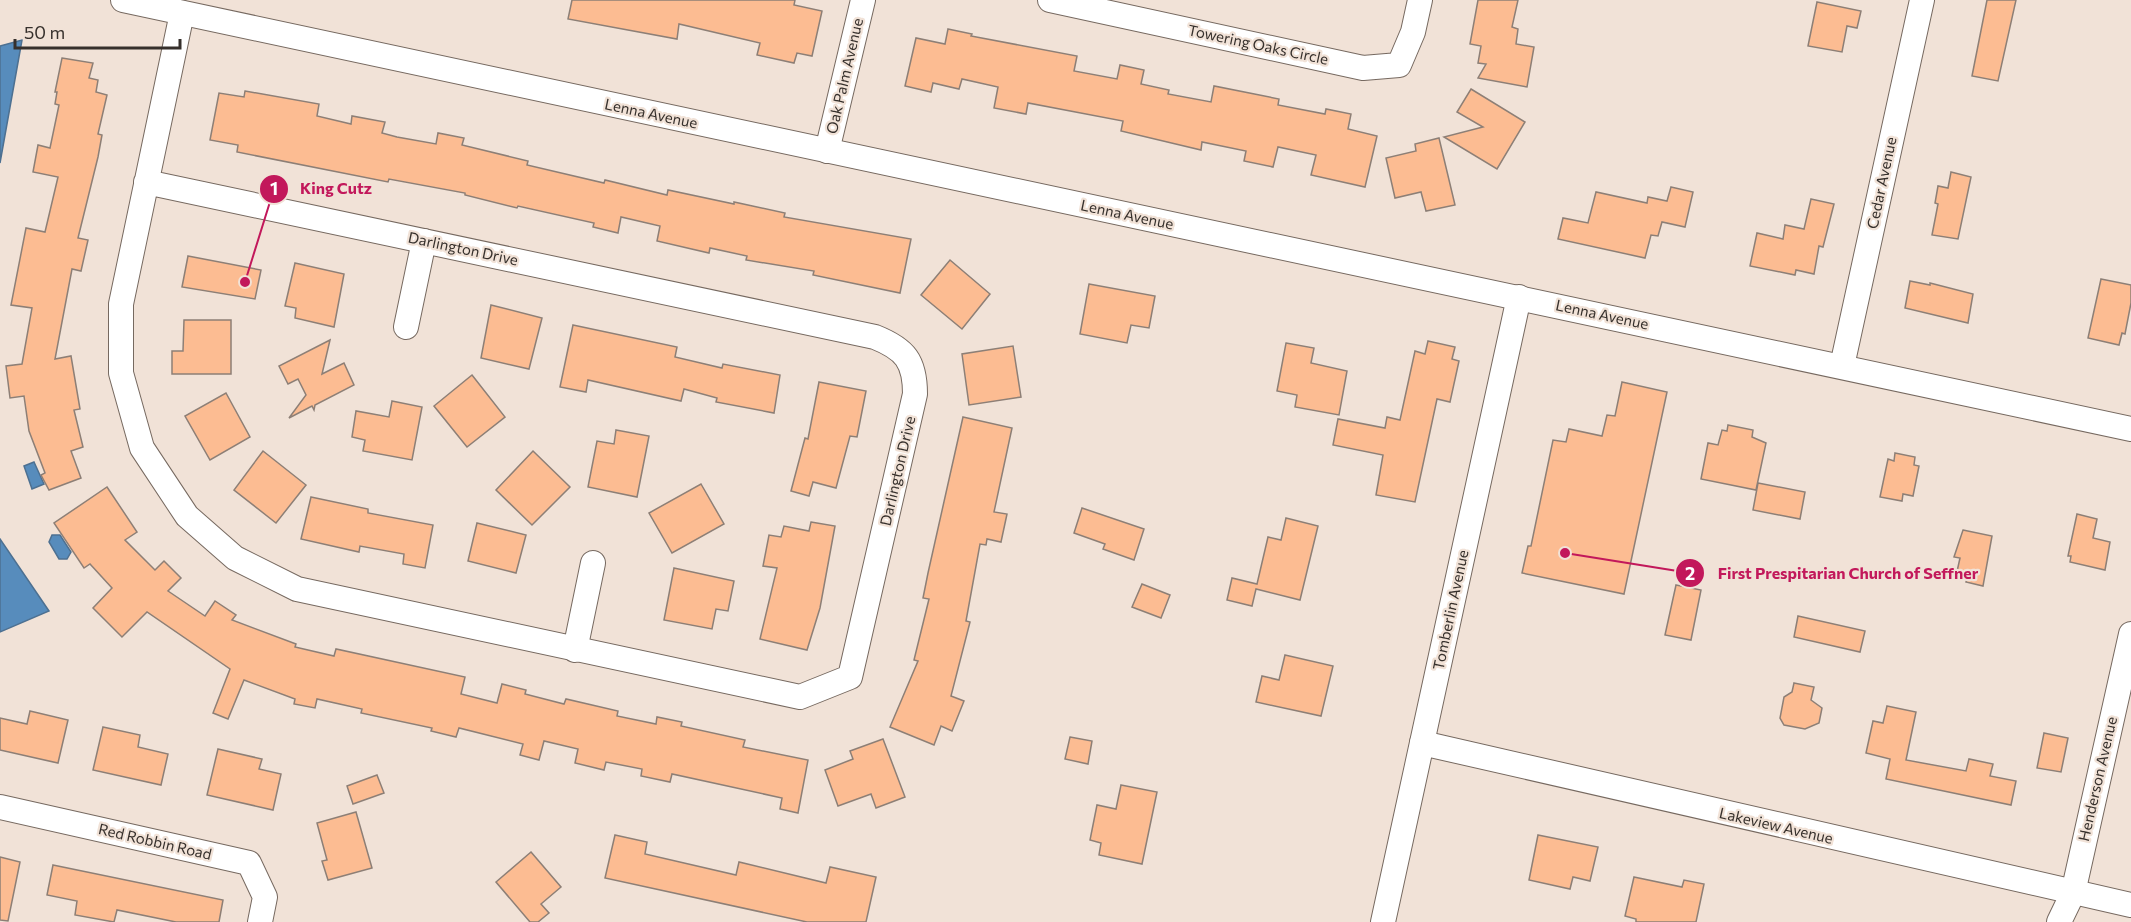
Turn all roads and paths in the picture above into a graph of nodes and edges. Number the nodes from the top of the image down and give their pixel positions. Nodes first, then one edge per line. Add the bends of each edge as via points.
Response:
1 (123, 0) edge
2 (863, 0) edge
3 (1050, 0) edge
4 (1420, 0) edge
5 (1922, 0) edge
6 (182, 13) junction
7 (827, 152) junction
8 (146, 182) junction
9 (424, 241) junction
10 (1519, 297) junction
11 (406, 327) dead end
12 (1842, 366) junction
13 (2131, 429) edge
14 (593, 563) dead end
15 (2131, 634) edge
16 (575, 650) junction
17 (1422, 743) junction
18 (0, 807) edge
19 (2073, 893) junction
20 (2131, 905) edge
21 (260, 922) edge
22 (1383, 922) edge
23 (2059, 922) edge

1 - 6 street, Lenna Avenue
2 - 7 street, Oak Palm Avenue
3 - 4 street, Towering Oaks Circle via 1363,68 1398,65 1413,32
5 - 12 street, Cedar Avenue
6 - 7 street, Lenna Avenue
6 - 8 street
7 - 10 street, Lenna Avenue
8 - 9 street, Darlington Drive
8 - 16 street, Darlington Drive via 121,304 120,373 142,448 187,516 235,558 297,589
9 - 11 street
9 - 16 street, Darlington Drive via 874,337 892,344 912,366 915,394 910,422 849,677 800,697
10 - 12 street, Lenna Avenue
10 - 17 street, Tomberlin Avenue
12 - 13 street, Lenna Avenue
14 - 16 street
15 - 19 street, Henderson Avenue
17 - 19 street, Lakeview Avenue
17 - 22 street, Tomberlin Avenue
18 - 21 street, Red Robbin Road via 249,863 265,897
19 - 20 street, Lakeview Avenue
19 - 23 street, Henderson Avenue

